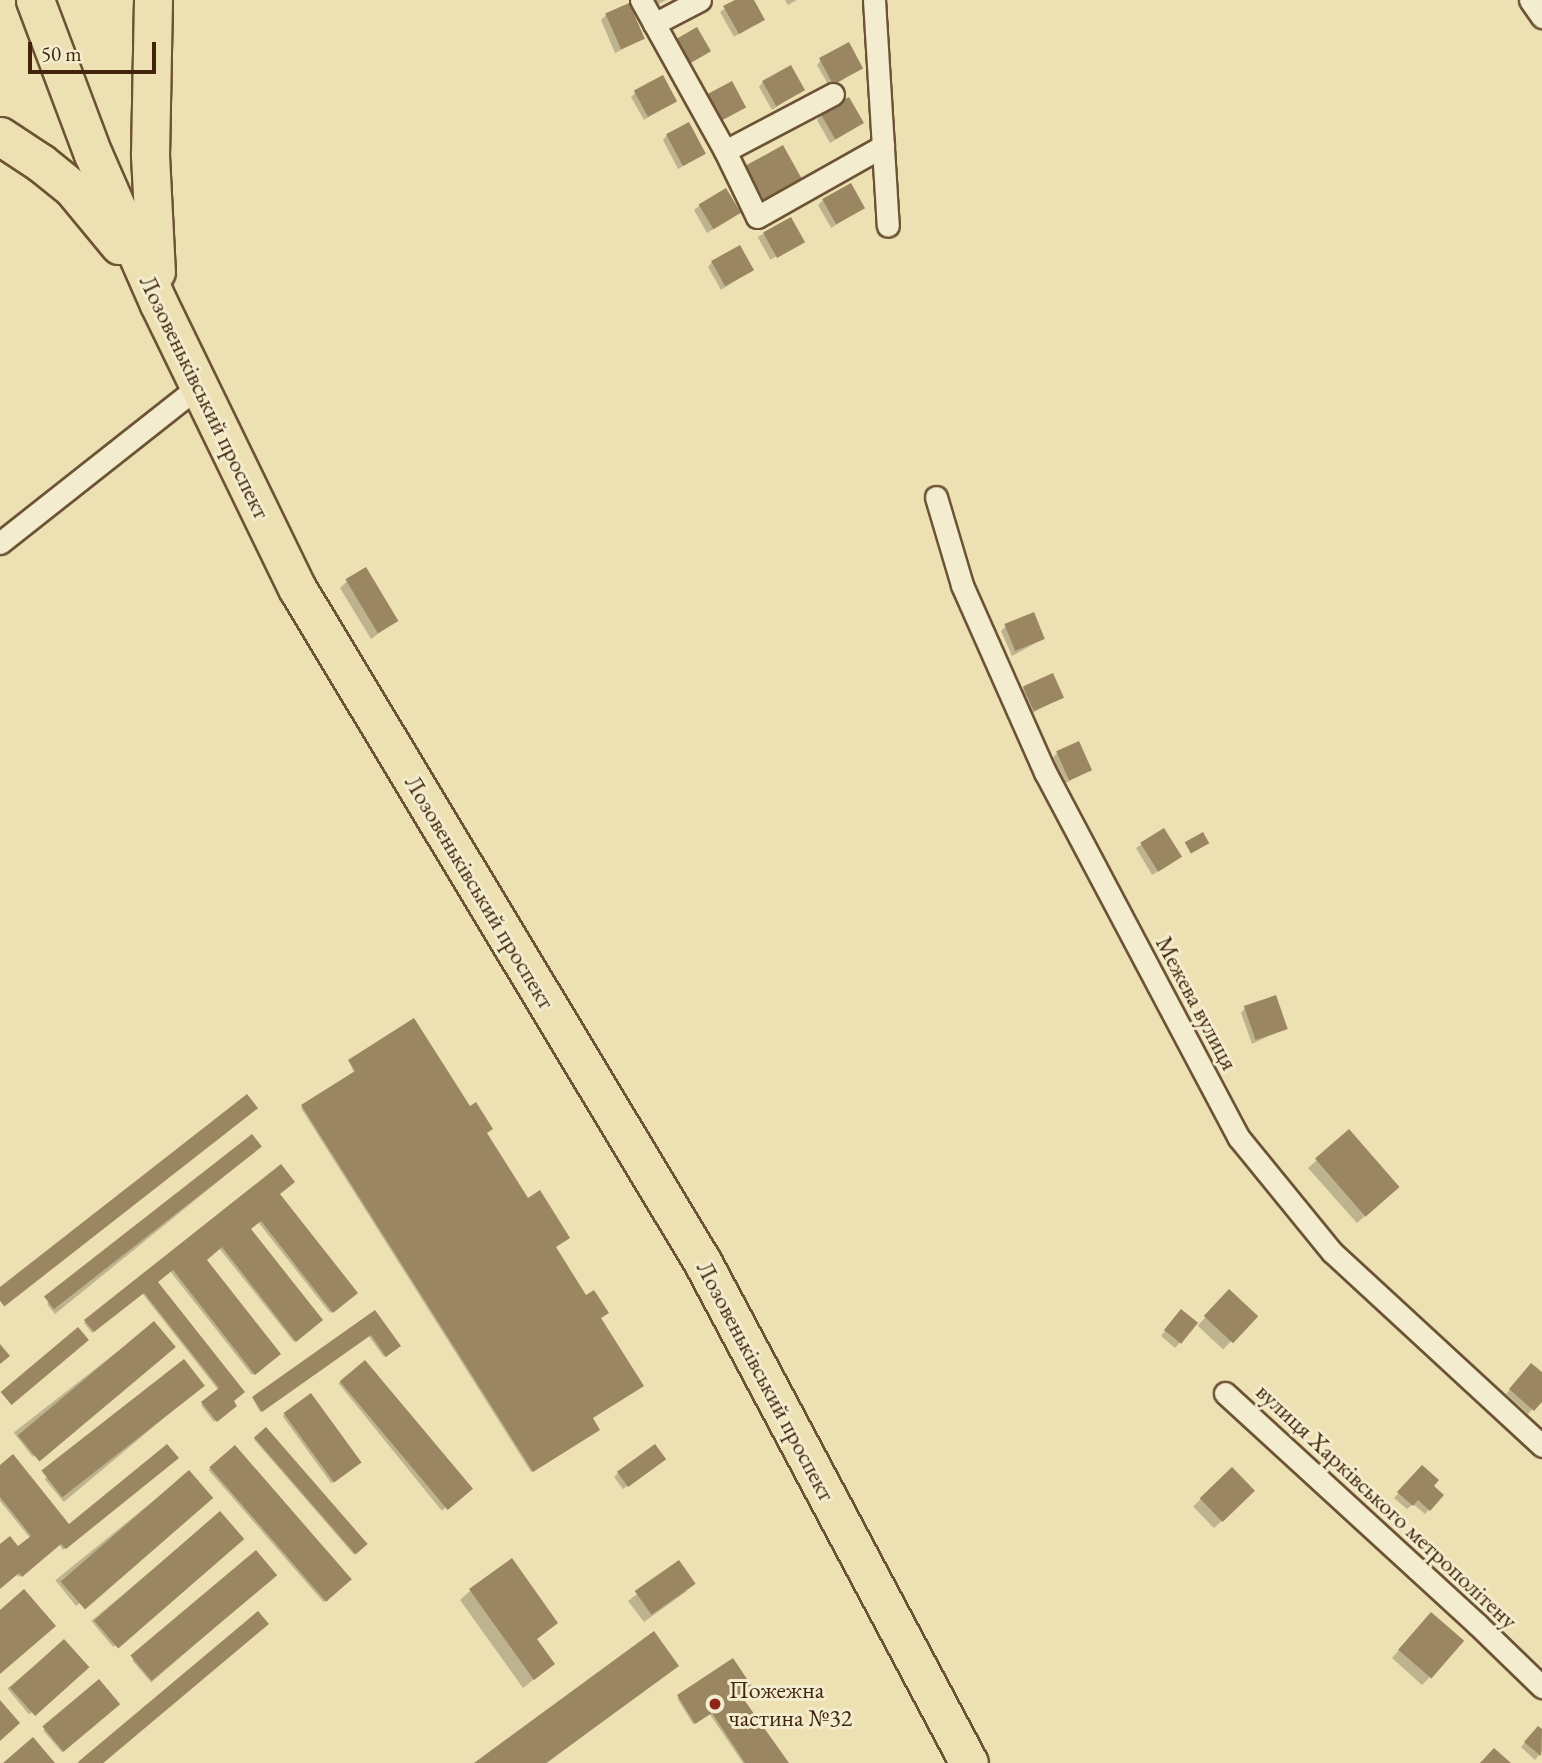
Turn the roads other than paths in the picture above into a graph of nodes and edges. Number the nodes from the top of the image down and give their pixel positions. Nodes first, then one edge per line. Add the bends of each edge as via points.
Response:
1 (35, 0) edge
2 (153, 0) edge
3 (641, 0) edge
4 (700, 0) edge
5 (874, 0) edge
6 (1530, 0) edge
7 (1542, 17) edge
8 (654, 24) junction
9 (832, 94) dead end
10 (0, 136) edge
11 (883, 146) junction
12 (725, 152) junction
13 (888, 226) dead end
14 (159, 304) junction
15 (199, 386) junction
16 (936, 497) dead end
17 (0, 543) edge
18 (1226, 1393) dead end
19 (1542, 1446) edge
20 (1542, 1687) edge
21 (969, 1763) edge

1 - 14 highway, Лозовеньківський проспект via 93,154
2 - 14 highway via 150,187
3 - 8 street
4 - 8 street
5 - 11 street
6 - 7 street
8 - 12 street
9 - 12 street
10 - 14 highway via 41,163 83,200
11 - 12 street via 757,217
11 - 13 street
14 - 15 highway, Лозовеньківський проспект
15 - 17 street
15 - 21 highway, Лозовеньківський проспект via 297,588 703,1263
16 - 19 street, Межева вулиця via 962,585 1045,772 1239,1138 1332,1252
18 - 20 street, вулиця Харківського метрополітену

